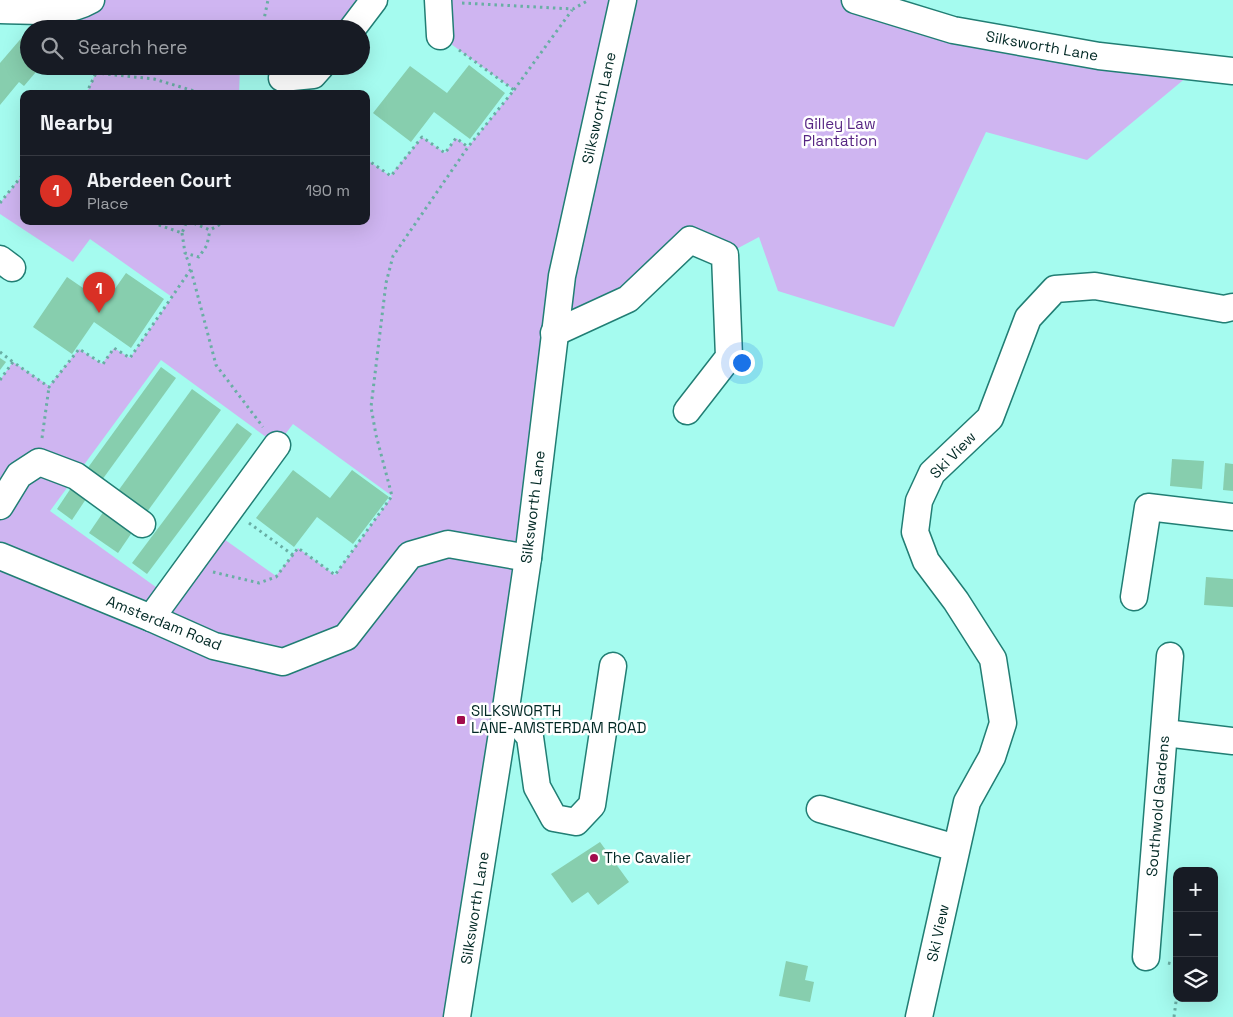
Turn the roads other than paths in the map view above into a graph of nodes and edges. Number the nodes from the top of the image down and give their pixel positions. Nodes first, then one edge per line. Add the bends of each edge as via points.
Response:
1 (91, 0) edge
2 (374, 0) edge
3 (623, 0) edge
4 (855, 0) edge
5 (438, 1) edge
6 (0, 10) edge
7 (359, 20) edge
8 (440, 36) road end
9 (1233, 71) edge
10 (314, 75) edge
11 (282, 78) dead end
12 (1233, 307) edge
13 (554, 333) junction
14 (687, 411) dead end
15 (277, 445) road end
16 (0, 506) edge
17 (1233, 517) edge
18 (142, 524) dead end
19 (0, 556) edge
20 (528, 558) junction
21 (1134, 597) dead end
22 (151, 618) junction
23 (1170, 656) dead end
24 (613, 666) dead end
25 (506, 708) junction
26 (1165, 733) junction
27 (1233, 741) edge
28 (820, 808) dead end
29 (956, 848) junction
30 (1146, 957) dead end
31 (457, 1017) edge
32 (919, 1017) edge

1 - 6 street via 79,7 53,12
2 - 7 street
3 - 13 street, Silksworth Lane via 562,276
4 - 9 street, Silksworth Lane via 953,30 1099,56
5 - 8 street
10 - 11 street
12 - 29 street, Ski View via 1224,309 1095,286 1055,289 1028,318 990,418 932,473 919,500 915,532 926,562 956,601 993,659 1003,723 992,757 967,802
13 - 14 street via 628,299 690,240 725,254 729,357
13 - 20 street, Silksworth Lane
15 - 22 street
16 - 18 street via 19,475 38,462 76,476
17 - 21 street via 1148,507
19 - 22 street, Amsterdam Road
20 - 22 street, Amsterdam Road via 448,544 410,555 346,637 283,662 214,646
20 - 25 street, Silksworth Lane
23 - 26 street, Southwold Gardens
24 - 25 street via 592,805 576,822 554,818 537,787 530,737
25 - 31 street, Silksworth Lane
26 - 27 street
26 - 30 street, Southwold Gardens
28 - 29 street
29 - 32 street, Ski View

